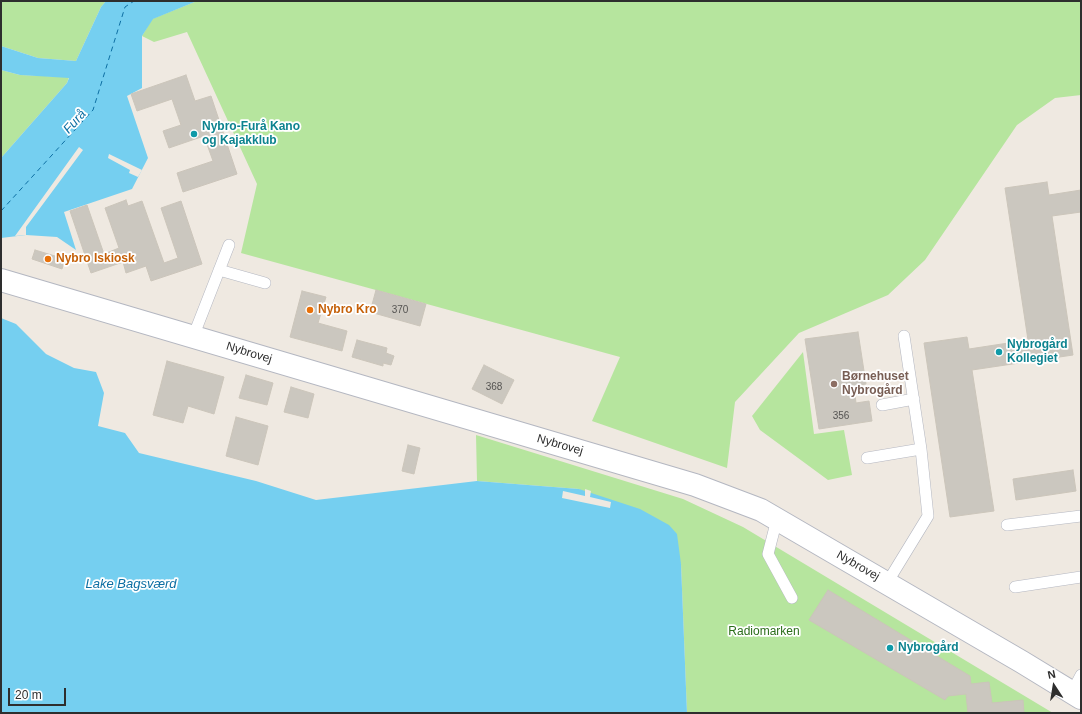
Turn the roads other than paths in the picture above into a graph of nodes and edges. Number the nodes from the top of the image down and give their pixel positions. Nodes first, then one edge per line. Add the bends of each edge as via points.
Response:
1 (229, 245) dead end
2 (219, 270) junction
3 (1, 280) edge
4 (265, 283) dead end
5 (904, 336) dead end
6 (193, 337) junction
7 (914, 399) junction
8 (882, 405) dead end
9 (921, 449) junction
10 (867, 458) dead end
11 (1081, 516) edge
12 (777, 519) junction
13 (1007, 525) dead end
14 (1081, 577) edge
15 (887, 583) junction
16 (1015, 587) dead end
17 (792, 598) dead end
18 (1078, 688) edge

1 - 2 lane
2 - 4 lane
2 - 6 lane
3 - 6 street, Nybrovej
5 - 7 lane
6 - 12 street, Nybrovej via 695,485
7 - 8 lane
7 - 9 lane
9 - 10 lane
9 - 15 lane via 928,516
11 - 13 lane
12 - 15 street, Nybrovej
12 - 17 lane via 768,554
14 - 16 lane
15 - 18 street, Nybrovej

